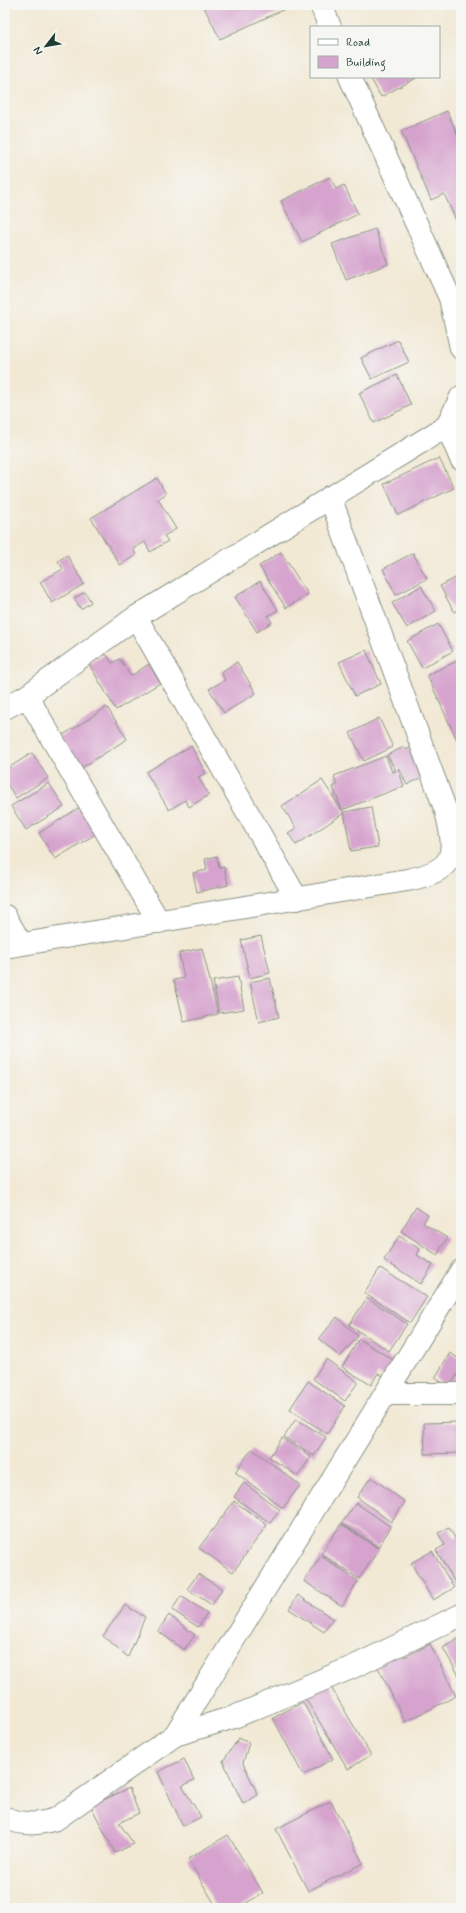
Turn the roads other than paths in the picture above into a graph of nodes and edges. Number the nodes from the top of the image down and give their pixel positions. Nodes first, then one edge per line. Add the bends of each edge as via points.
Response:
1 (321, 5) edge
2 (330, 26) edge
3 (350, 78) edge
4 (461, 348) edge
5 (461, 397) edge
6 (447, 426) junction
7 (461, 459) edge
8 (330, 497) junction
9 (136, 617) junction
10 (27, 696) junction
11 (5, 708) edge
12 (297, 899) junction
13 (5, 916) edge
14 (159, 922) junction
15 (13, 946) edge
16 (461, 1271) edge
17 (386, 1394) junction
18 (461, 1394) edge
19 (461, 1615) edge
20 (175, 1735) junction
21 (5, 1818) edge

1 - 2 street
3 - 4 street via 450,298
5 - 6 street
6 - 7 street
6 - 8 street
8 - 9 street
8 - 12 street via 424,746 453,839 446,864 426,876
9 - 10 street
9 - 12 street
10 - 11 street
10 - 14 street
12 - 14 street
13 - 15 street
14 - 15 street
16 - 17 street
17 - 18 street
17 - 20 street
19 - 20 street via 352,1667 234,1717
20 - 21 street via 56,1819 37,1825

